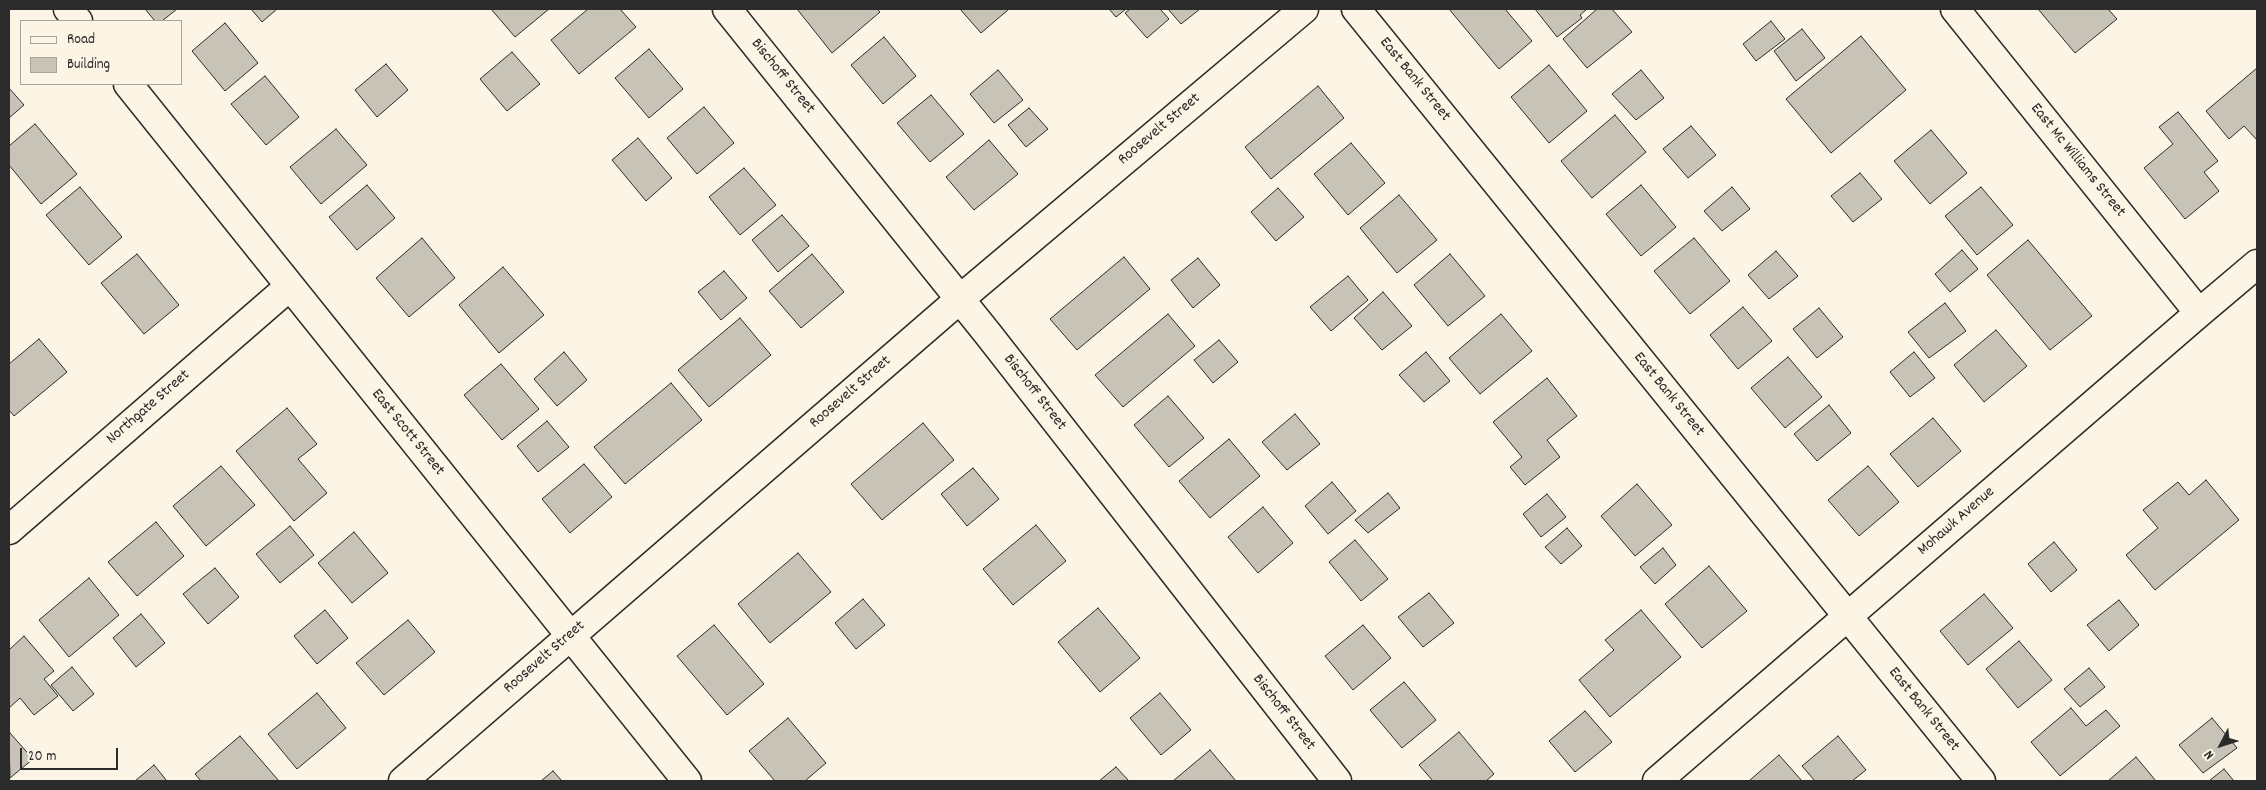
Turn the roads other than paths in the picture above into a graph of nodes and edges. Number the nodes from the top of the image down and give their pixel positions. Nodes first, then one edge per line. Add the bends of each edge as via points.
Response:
1 (68, 9) edge
2 (727, 9) edge
3 (1304, 9) edge
4 (1356, 9) edge
5 (1955, 9) edge
6 (77, 20) edge
7 (129, 85) edge
8 (2257, 264) edge
9 (290, 286) junction
10 (960, 299) junction
11 (2199, 313) junction
12 (9, 530) edge
13 (1847, 617) junction
14 (570, 636) junction
15 (403, 781) edge
16 (687, 781) edge
17 (1337, 781) edge
18 (1657, 781) edge
19 (1981, 781) edge

1 - 6 street
2 - 10 street, Bischoff Street
3 - 10 street, Roosevelt Street
4 - 13 street, East Bank Street
5 - 11 street, East Mc Williams Street
7 - 9 street, East Scott Street
8 - 11 street, Mohawk Avenue
9 - 12 street, Northgate Street
9 - 14 street, East Scott Street
10 - 14 street, Roosevelt Street
10 - 17 street, Bischoff Street
11 - 13 street, Mohawk Avenue
13 - 18 street, Mohawk Avenue
13 - 19 street, East Bank Street
14 - 15 street, Roosevelt Street
14 - 16 street, East Scott Street

